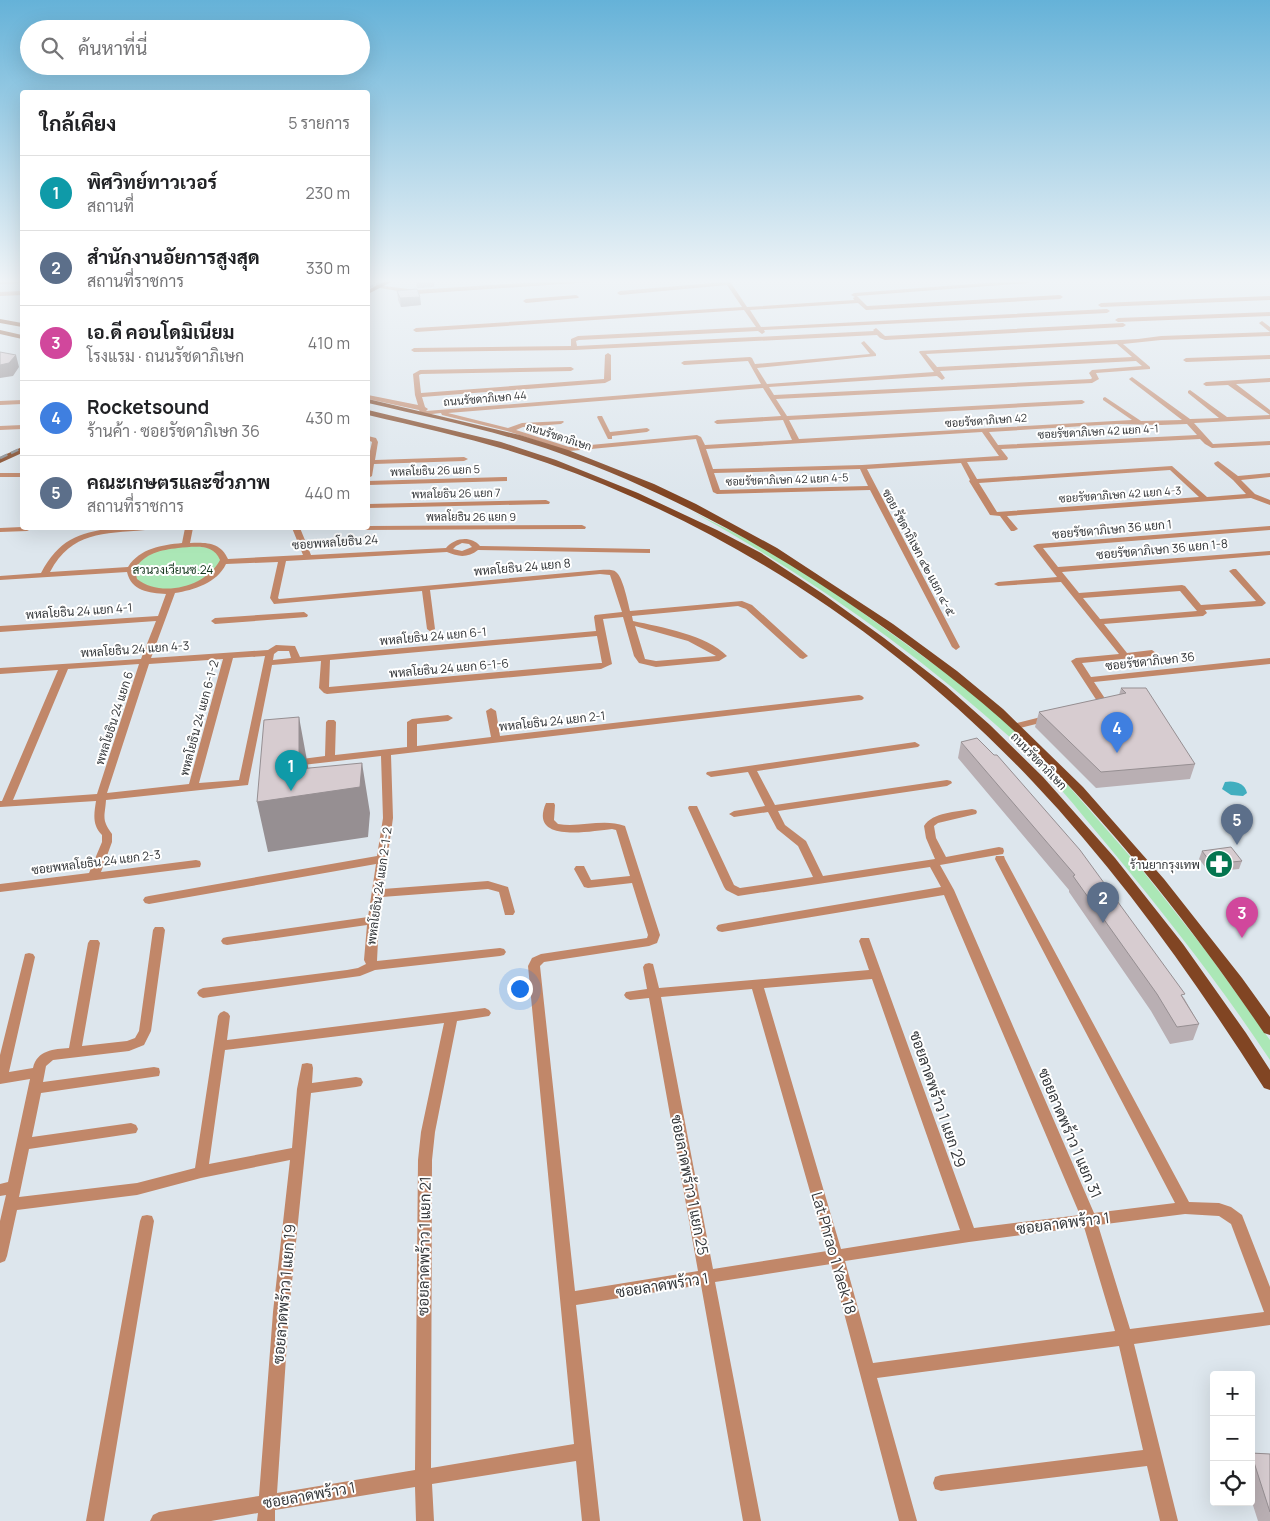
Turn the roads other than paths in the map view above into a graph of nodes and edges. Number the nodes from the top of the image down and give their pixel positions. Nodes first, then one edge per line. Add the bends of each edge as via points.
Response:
1 (871, 351) edge
2 (943, 351) edge
3 (1129, 351) edge
4 (608, 355) dead end
5 (1270, 357) edge
6 (1138, 359) junction
7 (1186, 360) dead end
8 (684, 363) dead end
9 (754, 366) junction
10 (571, 369) dead end
11 (937, 372) junction
12 (1132, 379) dead end
13 (1270, 380) edge
14 (1230, 383) junction
15 (1206, 384) dead end
16 (766, 386) junction
17 (949, 387) junction
18 (1190, 392) dead end
19 (418, 395) junction
20 (772, 397) junction
21 (370, 398) edge
22 (1105, 399) dead end
23 (0, 402) edge
24 (20, 402) edge
25 (370, 402) edge
26 (1082, 402) dead end
27 (370, 403) edge
28 (370, 408) edge
29 (422, 411) junction
30 (436, 412) junction
31 (370, 413) edge
32 (1270, 414) edge
33 (600, 417) dead end
34 (1270, 417) edge
35 (785, 418) junction
36 (1226, 420) junction
37 (561, 422) dead end
38 (717, 422) dead end
39 (1140, 422) junction
40 (1189, 422) junction
41 (20, 427) edge
42 (0, 428) edge
43 (509, 430) junction
44 (647, 430) dead end
45 (984, 430) junction
46 (607, 434) junction
47 (1201, 437) junction
48 (371, 439) edge
49 (796, 441) junction
50 (1270, 443) edge
51 (614, 445) junction
52 (702, 447) junction
53 (996, 447) junction
54 (20, 450) edge
55 (567, 450) junction
56 (370, 454) edge
57 (0, 459) edge
58 (464, 459) dead end
59 (963, 461) junction
60 (1218, 463) dead end
61 (862, 467) junction
62 (370, 469) edge
63 (710, 471) junction
64 (0, 475) edge
65 (20, 475) edge
66 (1270, 476) edge
67 (1236, 478) junction
68 (504, 479) dead end
69 (973, 481) junction
70 (370, 483) edge
71 (872, 488) junction
72 (1252, 496) junction
73 (1206, 500) junction
74 (546, 502) dead end
75 (1270, 503) edge
76 (370, 506) edge
77 (1002, 514) junction
78 (731, 525) junction
79 (582, 527) dead end
80 (370, 528) edge
81 (1270, 528) edge
82 (20, 529) edge
83 (0, 530) edge
84 (125, 530) edge
85 (189, 530) edge
86 (297, 530) edge
87 (1014, 530) dead end
88 (715, 532) junction
89 (186, 546) junction
90 (476, 548) junction
91 (448, 550) junction
92 (647, 551) dead end
93 (1270, 553) edge
94 (307, 557) junction
95 (283, 558) junction
96 (224, 562) junction
97 (131, 569) junction
98 (1056, 570) junction
99 (1233, 570) dead end
100 (44, 575) junction
101 (0, 578) edge
102 (1063, 579) junction
103 (998, 584) dead end
104 (426, 589) junction
105 (171, 591) junction
106 (1077, 596) junction
107 (307, 600) junction
108 (1199, 608) junction
109 (161, 618) junction
110 (627, 618) junction
111 (216, 621) dead end
112 (1098, 622) junction
113 (0, 629) edge
114 (431, 629) dead end
115 (600, 633) junction
116 (956, 647) dead end
117 (1152, 653) dead end
118 (229, 656) junction
119 (803, 656) dead end
120 (1125, 656) junction
121 (269, 657) junction
122 (326, 658) junction
123 (145, 661) junction
124 (297, 661) junction
125 (1270, 661) edge
126 (64, 667) junction
127 (0, 671) edge
128 (1089, 680) junction
129 (859, 698) dead end
130 (1083, 710) edge
131 (491, 711) dead end
132 (1056, 716) edge
133 (448, 718) dead end
134 (331, 722) dead end
135 (1016, 726) junction
136 (496, 740) junction
137 (915, 745) dead end
138 (412, 750) junction
139 (386, 753) junction
140 (330, 759) junction
141 (281, 764) edge
142 (751, 768) junction
143 (711, 774) dead end
144 (947, 783) dead end
145 (193, 787) junction
146 (101, 797) junction
147 (3, 803) edge
148 (550, 805) dead end
149 (694, 808) dead end
150 (772, 808) junction
151 (972, 812) dead end
152 (734, 814) dead end
153 (382, 859) junction
154 (938, 862) junction
155 (196, 864) dead end
156 (580, 868) dead end
157 (94, 875) junction
158 (636, 879) junction
159 (820, 880) junction
160 (0, 888) edge
161 (948, 890) junction
162 (377, 893) junction
163 (149, 900) dead end
164 (509, 912) dead end
165 (373, 920) junction
166 (722, 928) dead end
167 (159, 930) dead end
168 (227, 941) dead end
169 (865, 941) dead end
170 (94, 943) dead end
171 (500, 952) dead end
172 (29, 956) dead end
173 (373, 966) junction
174 (649, 968) dead end
175 (877, 974) junction
176 (756, 985) junction
177 (203, 993) dead end
178 (654, 994) junction
179 (630, 995) dead end
180 (485, 1014) dead end
181 (224, 1016) dead end
182 (450, 1018) junction
183 (1270, 1028) edge
184 (221, 1046) junction
185 (75, 1052) junction
186 (307, 1068) dead end
187 (38, 1072) junction
188 (154, 1072) dead end
189 (0, 1079) edge
190 (356, 1082) dead end
191 (1270, 1084) edge
192 (36, 1088) junction
193 (304, 1089) junction
194 (131, 1130) dead end
195 (24, 1144) junction
196 (297, 1153) junction
197 (201, 1172) junction
198 (14, 1187) junction
199 (0, 1190) edge
200 (11, 1204) junction
201 (1185, 1208) junction
202 (1089, 1219) junction
203 (147, 1221) dead end
204 (969, 1235) junction
205 (0, 1256) edge
206 (836, 1256) junction
207 (708, 1278) junction
208 (568, 1299) junction
209 (1270, 1307) edge
210 (1270, 1318) edge
211 (1124, 1336) junction
212 (867, 1372) junction
213 (583, 1451) junction
214 (1153, 1457) junction
215 (423, 1476) junction
216 (941, 1483) dead end
217 (268, 1502) junction
218 (182, 1519) edge
219 (95, 1521) edge
220 (159, 1521) edge
221 (266, 1521) edge
222 (425, 1521) edge
223 (591, 1521) edge
224 (752, 1521) edge
225 (908, 1521) edge
226 (1169, 1521) edge

1 - 9 street via 874,355
2 - 11 street via 922,354
3 - 6 street
4 - 19 street via 608,380 605,381
5 - 7 street
6 - 11 street, ถนนรัชดาภิเษก 44
6 - 17 street via 1148,368 1094,371 1096,379 1092,381
8 - 9 street via 746,358
9 - 16 street
10 - 19 street via 420,372 416,374
11 - 16 street, ถนนรัชดาภิเษก 44
11 - 17 street
12 - 40 street
13 - 14 street
14 - 15 street
14 - 32 street
16 - 20 street
16 - 30 street, ถนนรัชดาภิเษก 44
17 - 20 street
18 - 36 street
19 - 29 street
20 - 35 street
21 - 29 street
22 - 39 street
23 - 24 street
25 - 29 main road, ถนนรัชดาภิเษก
26 - 35 street
27 - 78 main road, ถนนรัชดาภิเษก via 534,446 628,480
28 - 88 main road, ถนนรัชดาภิเษก via 480,434 559,459 653,498
29 - 30 street
29 - 55 main road, ถนนรัชดาภิเษก
30 - 43 street
31 - 88 main road, ถนนรัชดาภิเษก via 541,458
33 - 46 street
34 - 36 street, ซอยรัชดาภิเษก 42
35 - 38 street
35 - 49 street
36 - 40 street, ซอยรัชดาภิเษก 42
37 - 43 street via 522,424
39 - 40 street, ซอยรัชดาภิเษก 42
39 - 45 street, ซอยรัชดาภิเษก 42
40 - 47 street
41 - 42 street
43 - 55 street
44 - 46 street
45 - 49 street, ซอยรัชดาภิเษก 42
45 - 53 street
46 - 51 street
47 - 50 street via 1212,446
47 - 53 street, ซอยรัชดาภิเษก 42 แยก 4-1
48 - 56 street
49 - 52 street, ซอยรัชดาภิเษก 42
51 - 52 street via 697,437
51 - 55 street
52 - 63 street, ซอยรัชดาภิเษก 42 แยก 4-5
53 - 59 street via 1004,458
54 - 57 main road
55 - 78 main road, ถนนรัชดาภิเษก via 652,486
58 - 62 street
59 - 61 street
59 - 69 street
60 - 67 street
61 - 63 street
61 - 71 street, ซอย รัชดาภิเษก ๔๒ แยก ๔-๕
63 - 71 street, ซอยรัชดาภิเษก 42 แยก 4-5 via 718,492
64 - 65 street
66 - 67 street
67 - 72 street
68 - 70 street, พหลโยธิน 26 แยก 5
69 - 73 street via 1172,468
69 - 77 street via 993,513
71 - 116 street, ซอย รัชดาภิเษก ๔๒ แยก ๔-๕
72 - 73 street, ซอยรัชดาภิเษก 42 แยก 4-3
72 - 75 street
73 - 77 street, ซอยรัชดาภิเษก 42 แยก 4-3
74 - 76 street, พหลโยธิน 26 แยก 7
77 - 87 street
78 - 135 main road, ถนนรัชดาภิเษก via 785,556 872,614 950,671
79 - 80 street, พหลโยธิน 26 แยก 9
81 - 98 street, ซอยรัชดาภิเษก 36 แยก 1 via 1037,546
82 - 83 street
84 - 100 street via 96,533 71,541 53,556
85 - 89 street
86 - 94 street via 308,552
88 - 191 main road, ถนนรัชดาภิเษก via 773,565 831,604 944,691 998,738 1034,774 1126,880 1207,989
89 - 96 street via 215,548
89 - 97 street via 148,553 139,558
90 - 91 street, ซอยพหลโยธิน 24 via 466,553
90 - 91 street, ซอยพหลโยธิน 24 via 474,543 461,541 452,544
90 - 92 street, ซอยพหลโยธิน 24
91 - 94 street, ซอยพหลโยธิน 24
93 - 98 street, ซอยรัชดาภิเษก 36 แยก 1-8
94 - 95 street, ซอยพหลโยธิน 24
95 - 96 street, ซอยพหลโยธิน 24
95 - 107 street, พหลโยธิน 24 แยก 8 via 274,600
96 - 105 street via 206,580
97 - 100 street
97 - 105 street via 133,580 139,586
98 - 102 street, ซอยรัชดาภิเษก 36 แยก 1
99 - 108 street via 1262,603
100 - 101 street
102 - 103 street
102 - 106 street, ซอยรัชดาภิเษก 36 แยก 1
104 - 107 street, พหลโยธิน 24 แยก 8
104 - 110 street, พหลโยธิน 24 แยก 8 via 613,573
104 - 114 street
105 - 109 street, พหลโยธิน 24 แยก 6
106 - 108 street via 1181,588
106 - 112 street, ซอยรัชดาภิเษก 36 แยก 1
107 - 111 street via 304,617
108 - 112 street via 1203,613
109 - 113 street, พหลโยธิน 24 แยก 4-1
109 - 123 street, พหลโยธิน 24 แยก 6
110 - 110 street, พหลโยธิน 24 แยก 8 via 700,643 722,656 648,664 639,656
110 - 115 street via 598,617
110 - 119 street via 744,604
112 - 120 street, ซอยรัชดาภิเษก 36 แยก 1
115 - 122 street, พหลโยธิน 24 แยก 6-1
115 - 122 street, พหลโยธิน 24 แยก 6-1-6 via 607,664 601,666 333,691 324,688
117 - 120 street
118 - 121 street, พหลโยธิน 24 แยก 4-3
118 - 123 street, พหลโยธิน 24 แยก 4-3
118 - 145 street, พหลโยธิน 24 แยก 6-1-2
120 - 128 street via 1076,661
121 - 124 street, พหลโยธิน 24 แยก 6-1
121 - 124 street via 276,648 292,648
121 - 145 street via 252,764 244,783
122 - 124 street, พหลโยธิน 24 แยก 6-1
123 - 126 street, พหลโยธิน 24 แยก 4-3
123 - 146 street, พหลโยธิน 24 แยก 6
125 - 128 street, ซอยรัชดาภิเษก 36
126 - 127 street, พหลโยธิน 24 แยก 4-3
126 - 147 street
128 - 130 street, ซอยรัชดาภิเษก 36 via 1103,703
129 - 136 street, พหลโยธิน 24 แยก 2-1
131 - 136 street
132 - 135 street
133 - 138 street via 412,722
134 - 140 street
135 - 183 main road, ถนนรัชดาภิเษก via 1139,858
136 - 138 street, พหลโยธิน 24 แยก 2-1
137 - 142 street
138 - 139 street, พหลโยธิน 24 แยก 2-1
139 - 140 street, พหลโยธิน 24 แยก 2-1
139 - 153 street, พหลโยธิน 24 แยก 2-1-2 via 388,818
140 - 141 street, พหลโยธิน 24 แยก 2-1
142 - 143 street
142 - 150 street
144 - 150 street
145 - 146 street
146 - 147 street
146 - 157 street, พหลโยธิน 24 แยก 6 via 99,821 107,834 107,842
148 - 158 street via 549,821 560,828 613,825 621,828
149 - 159 street via 734,891
150 - 152 street
150 - 159 street via 781,827 802,844
151 - 154 street, ซอยลาดพร้าว 1 แยก 31 via 934,820 929,826
153 - 162 street, พหลโยธิน 24 แยก 2-1-2
153 - 163 street
154 - 159 street
154 - 161 street, ซอยลาดพร้าว 1 แยก 31
154 - 201 street via 999,855
155 - 157 street, ซอยพหลโยธิน 24 แยก 2-3
156 - 158 street via 588,884
157 - 160 street, ซอยพหลโยธิน 24 แยก 2-3
158 - 208 street via 653,940 541,958 534,966
161 - 166 street
161 - 202 street, ซอยลาดพร้าว 1 แยก 31
162 - 164 street via 488,885 504,890
162 - 165 street, พหลโยธิน 24 แยก 2-1-2
165 - 168 street
165 - 173 street, พหลโยธิน 24 แยก 2-1-2 via 370,960
167 - 185 street via 144,1036 129,1046
169 - 175 street, ซอยลาดพร้าว 1 แยก 29
170 - 185 street
171 - 173 street
172 - 189 street
173 - 177 street via 360,972
174 - 178 street, ซอยลาดพร้าว 1 แยก 25
175 - 176 street
175 - 204 street, ซอยลาดพร้าว 1 แยก 29
176 - 178 street
176 - 206 street, Lat Phrao 1 Yaek 18
178 - 179 street
178 - 207 street, ซอยลาดพร้าว 1 แยก 25
180 - 182 street
181 - 184 street
182 - 184 street
182 - 215 street, ซอยลาดพร้าว 1 แยก 21 via 425,1160
184 - 197 street
185 - 187 street via 46,1057
186 - 193 street, ซอยลาดพร้าว 1 แยก 19
187 - 189 street
187 - 192 street
188 - 192 street
190 - 193 street
192 - 195 street
193 - 196 street, ซอยลาดพร้าว 1 แยก 19
194 - 195 street
195 - 198 street
196 - 197 street
196 - 217 street, ซอยลาดพร้าว 1 แยก 19 via 281,1312
197 - 200 street via 137,1189
198 - 199 street
198 - 200 street
200 - 205 street
201 - 202 street, ซอยลาดพร้าว 1
201 - 209 street, ซอยลาดพร้าว 1 via 1217,1208 1237,1220
202 - 204 street, ซอยลาดพร้าว 1
202 - 211 street, ซอยลาดพร้าว 1 แยก 31
203 - 219 street
204 - 206 street, ซอยลาดพร้าว 1
206 - 207 street, ซอยลาดพร้าว 1
206 - 212 street, Lat Phrao 1 Yaek 18
207 - 208 street, ซอยลาดพร้าว 1
207 - 224 street, ซอยลาดพร้าว 1 แยก 25
208 - 213 street
210 - 211 street
211 - 212 street
211 - 214 street, ซอยลาดพร้าว 1 แยก 31
212 - 225 street, Lat Phrao 1 Yaek 18
213 - 215 street, ซอยลาดพร้าว 1
213 - 223 street
214 - 216 street
214 - 226 street, ซอยลาดพร้าว 1 แยก 31
215 - 217 street, ซอยลาดพร้าว 1
215 - 222 street, ซอยลาดพร้าว 1 แยก 21
217 - 218 street, ซอยลาดพร้าว 1
217 - 221 street, ซอยลาดพร้าว 1 แยก 19
218 - 220 street, ซอยลาดพร้าว 1

